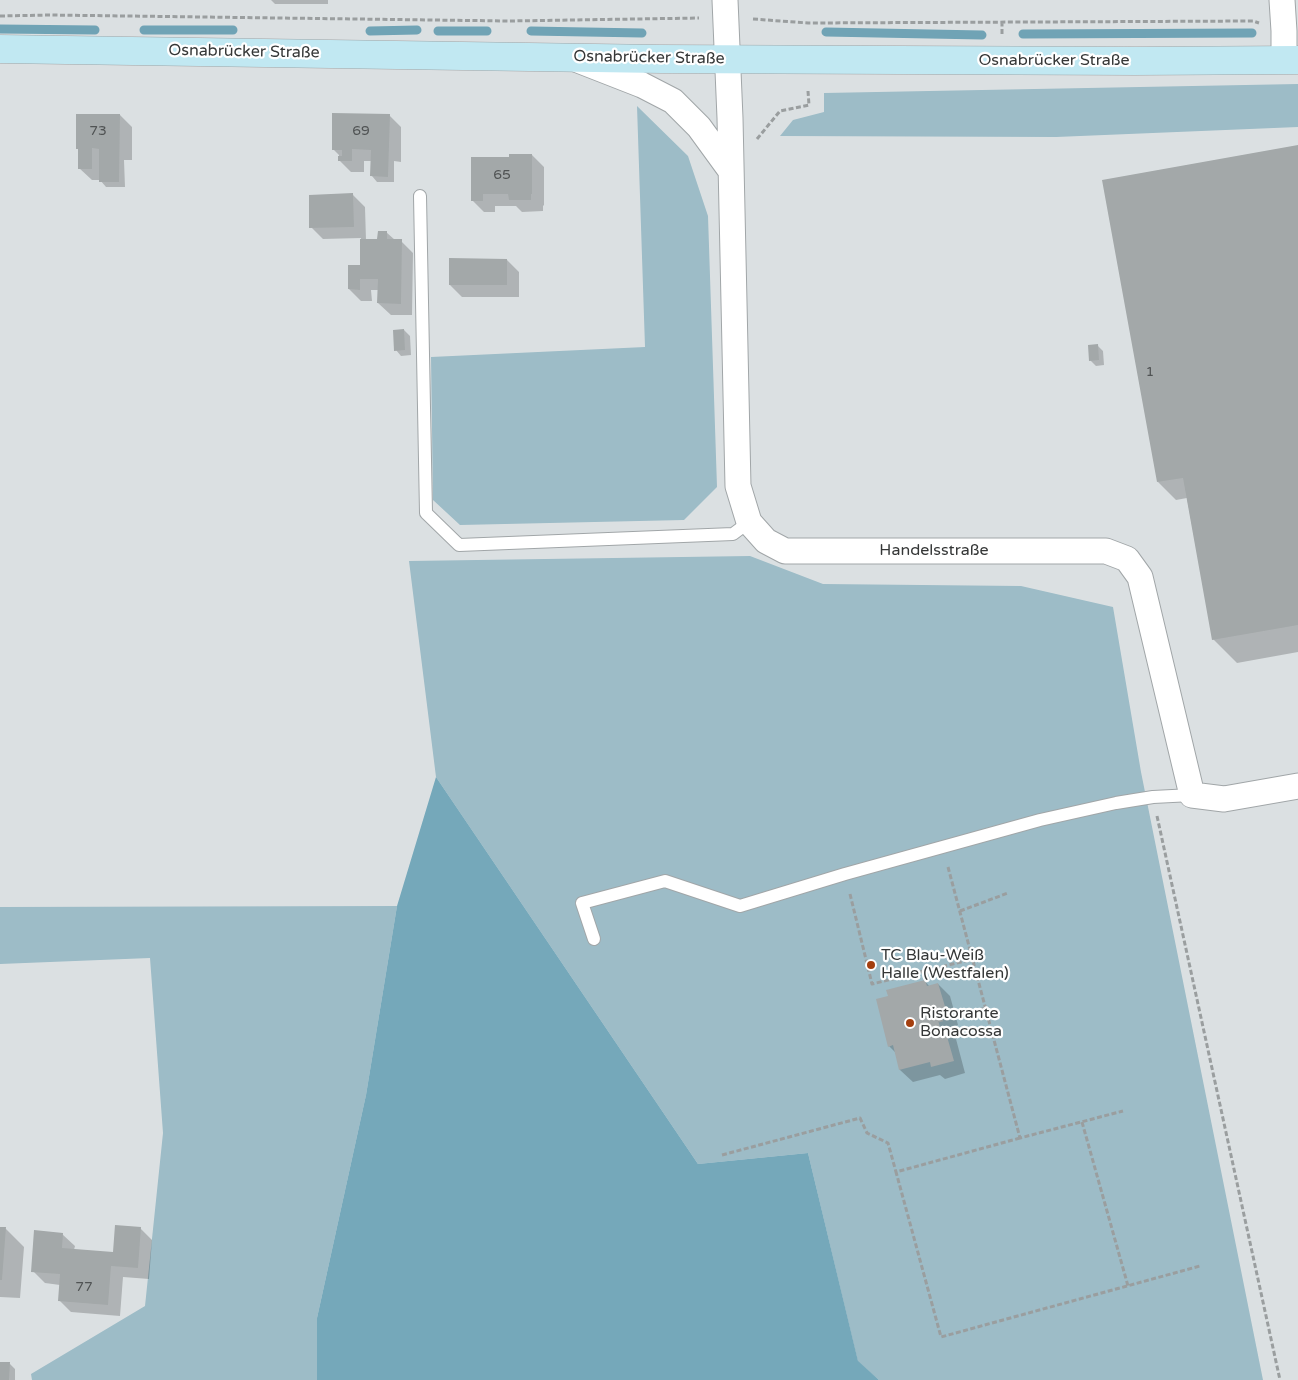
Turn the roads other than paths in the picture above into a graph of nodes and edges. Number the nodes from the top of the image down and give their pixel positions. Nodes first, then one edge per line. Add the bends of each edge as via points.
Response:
1 (1282, 0) edge
2 (726, 9) edge
3 (0, 49) edge
4 (570, 58) junction
5 (727, 59) junction
6 (1291, 60) edge
7 (731, 171) junction
8 (420, 196) dead end
9 (749, 522) junction
10 (1298, 786) edge
11 (1192, 795) junction
12 (594, 939) dead end

1 - 6 street via 1284,31
2 - 5 street, Handelsstraße
3 - 4 main road, Osnabrücker Straße
4 - 5 main road, Osnabrücker Straße
4 - 7 street via 642,85 673,101 699,127
5 - 6 main road, Osnabrücker Straße
5 - 7 street, Handelsstraße
7 - 9 street, Handelsstraße via 738,486
8 - 9 lane via 426,513 459,545 733,534
9 - 11 street, Handelsstraße via 766,542 785,551 1106,551 1127,559 1140,577
10 - 11 street via 1224,799
11 - 12 lane via 1116,803 1040,820 740,906 665,881 582,903

